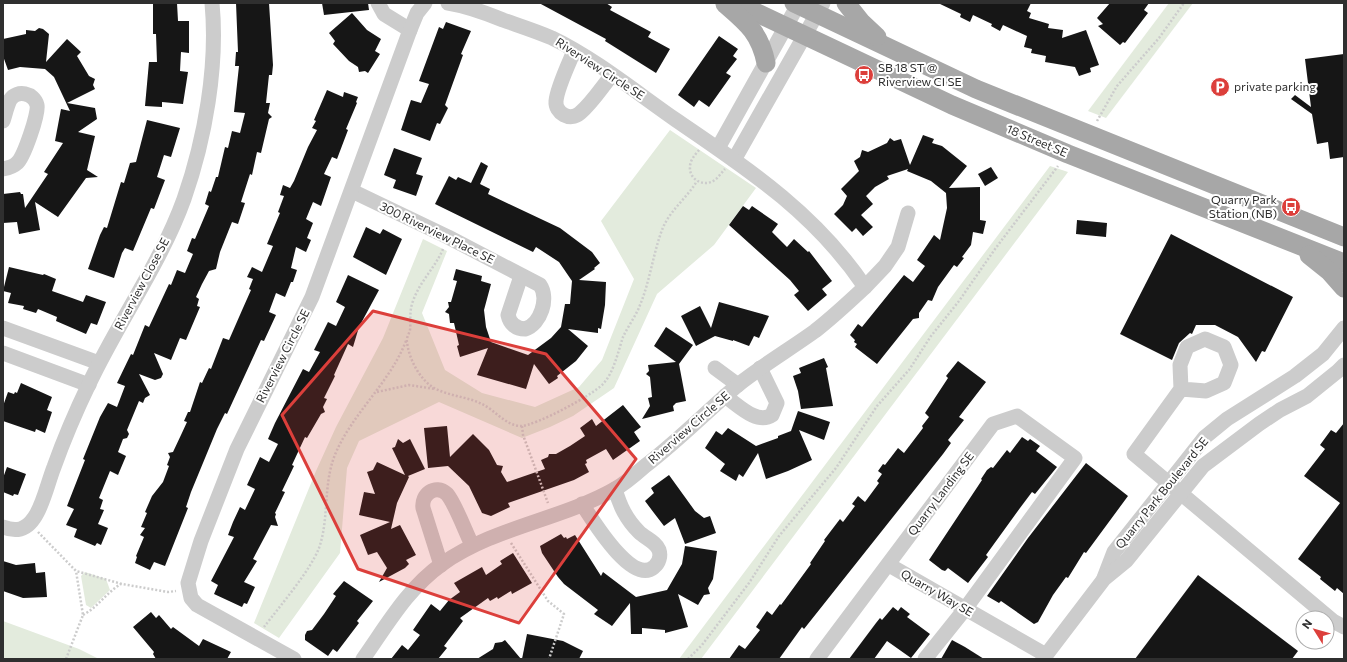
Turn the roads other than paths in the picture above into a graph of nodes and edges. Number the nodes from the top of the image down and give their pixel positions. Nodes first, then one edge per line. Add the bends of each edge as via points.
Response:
1 (212, 3) edge
2 (378, 3) edge
3 (425, 3) edge
4 (448, 3) edge
5 (724, 3) edge
6 (736, 3) edge
7 (846, 3) edge
8 (797, 4) edge
9 (820, 8) edge
10 (786, 27) junction
11 (410, 30) junction
12 (805, 36) junction
13 (892, 49) junction
14 (574, 51) junction
15 (766, 63) junction
16 (612, 75) junction
17 (3, 121) edge
18 (718, 148) junction
19 (734, 160) junction
20 (3, 169) edge
21 (352, 191) junction
22 (908, 213) dead end
23 (1344, 237) edge
24 (1294, 243) junction
25 (1344, 263) edge
26 (521, 276) dead end
27 (865, 287) junction
28 (1344, 288) edge
29 (3, 328) edge
30 (1344, 328) edge
31 (3, 352) edge
32 (99, 363) junction
33 (1344, 365) edge
34 (715, 368) dead end
35 (760, 368) junction
36 (89, 385) junction
37 (738, 385) junction
38 (1181, 389) dead end
39 (725, 396) junction
40 (1169, 483) junction
41 (615, 489) junction
42 (1181, 493) junction
43 (582, 504) junction
44 (3, 527) edge
45 (472, 545) junction
46 (441, 564) junction
47 (889, 565) junction
48 (1104, 579) junction
49 (965, 609) junction
50 (1344, 627) edge
51 (1044, 657) edge
52 (294, 659) edge
53 (363, 659) edge
54 (817, 659) edge
55 (925, 659) edge

1 - 32 street, Riverview Close SE via 210,85 201,142 184,199 158,255
2 - 11 street via 384,14
3 - 11 street, Riverview Circle SE via 417,13
4 - 14 street, Riverview Circle SE via 517,25
5 - 15 main road via 757,36
6 - 10 main road, 18 Street SE
7 - 13 main road via 860,22
8 - 9 main road, 18 Street SE
8 - 10 street
9 - 12 street
9 - 13 main road, 18 Street SE
10 - 12 main road, 18 Street SE
10 - 15 street
11 - 21 street, Riverview Circle SE
12 - 19 street
12 - 24 main road, 18 Street SE via 952,105 1068,154
13 - 23 main road, 18 Street SE via 976,89
14 - 16 street, Riverview Circle SE
14 - 16 street via 556,98 557,107 562,114 571,117 580,114
15 - 18 street
16 - 18 street, Riverview Circle SE
17 - 20 street via 13,97 22,93 34,99 37,111 21,158 12,167
18 - 19 street, Riverview Circle SE
19 - 27 street, Riverview Circle SE via 804,214 841,254
21 - 26 street, 300 Riverview Place SE via 448,237
21 - 52 street, Riverview Circle SE via 305,311 266,388 220,489 189,576 191,598 203,609
22 - 27 street via 898,247 885,266
24 - 25 main road, 18 Street SE
24 - 28 main road via 1329,271
27 - 35 street, Riverview Circle SE via 820,327
29 - 32 street
30 - 40 street, Quarry Park Boulevard SE via 1323,354 1296,376 1227,419 1205,437
31 - 36 street
32 - 36 street, Riverview Close SE
33 - 42 street, Quarry Park Boulevard SE via 1307,396 1258,424 1203,466
34 - 37 street
35 - 37 street, Riverview Circle SE
35 - 39 street via 777,402 772,415 765,419 757,418
36 - 44 street, Riverview Close SE via 64,441 37,514 30,523 17,530
37 - 39 street, Riverview Circle SE
38 - 40 street via 1134,454
39 - 41 street, Riverview Circle SE via 667,449
40 - 42 street
40 - 48 street, Quarry Park Boulevard SE via 1114,552
41 - 43 street, Riverview Circle SE
41 - 43 street via 621,508 630,522 659,550 659,561 652,569 638,570 624,559 599,531
42 - 48 street, Quarry Park Boulevard SE via 1126,561
42 - 50 street via 1333,621
43 - 45 street, Riverview Circle SE
45 - 46 street, Riverview Circle SE
45 - 46 street via 449,497 437,490 428,493 423,500 423,508
46 - 53 street, Riverview Circle SE via 399,607
47 - 49 street, Quarry Way SE
47 - 49 street, Quarry Landing SE via 993,424 1017,416 1075,458
47 - 54 street, Quarry Way SE
48 - 51 street, Quarry Park Boulevard SE
49 - 51 street, Quarry Way SE
49 - 55 street

